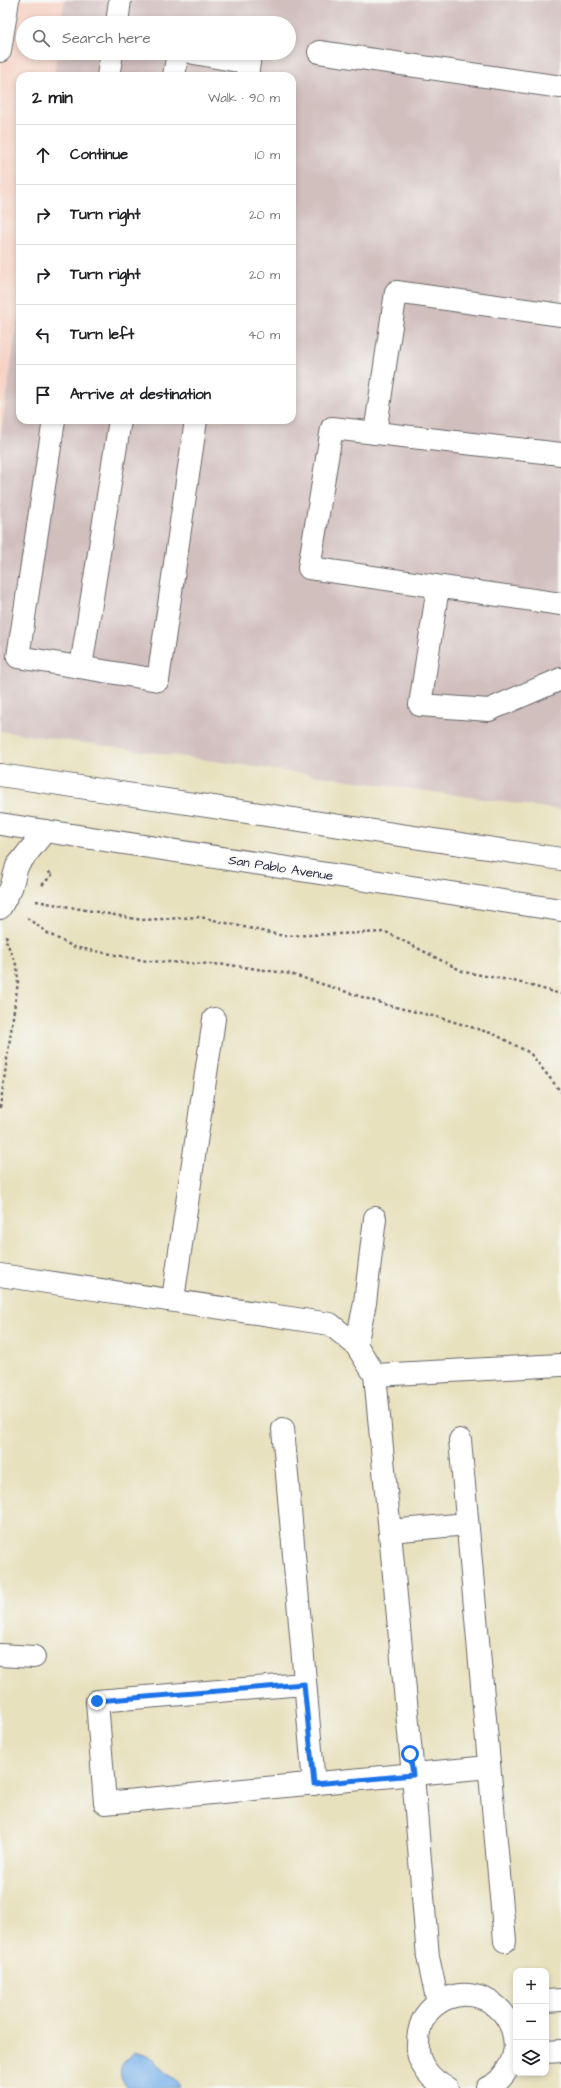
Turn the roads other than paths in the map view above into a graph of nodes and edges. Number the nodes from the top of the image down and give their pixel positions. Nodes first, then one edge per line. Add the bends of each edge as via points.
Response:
1 (8, 0) edge
2 (120, 0) edge
3 (117, 16) edge
4 (0, 51) edge
5 (319, 52) dead end
6 (111, 60) edge
7 (177, 60) edge
8 (232, 60) edge
9 (109, 72) edge
10 (175, 72) edge
11 (248, 72) edge
12 (561, 87) edge
13 (561, 315) edge
14 (53, 424) edge
15 (119, 424) edge
16 (195, 424) edge
17 (375, 433) junction
18 (561, 454) edge
19 (438, 587) junction
20 (561, 604) edge
21 (81, 667) junction
22 (561, 679) edge
23 (0, 775) edge
24 (0, 824) edge
25 (45, 831) junction
26 (561, 859) edge
27 (0, 908) edge
28 (561, 910) edge
29 (214, 1019) dead end
30 (375, 1218) dead end
31 (0, 1275) edge
32 (173, 1299) junction
33 (356, 1345) junction
34 (561, 1365) edge
35 (374, 1376) junction
36 (283, 1429) dead end
37 (460, 1440) dead end
38 (467, 1524) junction
39 (390, 1531) junction
40 (0, 1655) edge
41 (34, 1657) dead end
42 (304, 1684) junction
43 (489, 1767) junction
44 (413, 1775) junction
45 (314, 1784) junction
46 (504, 1941) dead end
47 (561, 2000) edge
48 (549, 2001) edge
49 (513, 2002) edge
50 (438, 2003) junction
51 (494, 2003) junction
52 (516, 2040) edge
53 (561, 2050) edge
54 (549, 2052) edge
55 (513, 2061) edge
56 (447, 2088) edge
57 (487, 2088) edge

1 - 4 main road
2 - 3 main road
5 - 12 main road
6 - 9 main road
7 - 10 main road
8 - 11 main road via 249,63
13 - 17 main road via 396,292
14 - 21 main road via 18,656
15 - 21 main road
16 - 21 main road via 158,680
17 - 18 main road
17 - 19 main road via 332,428 309,568
19 - 20 main road
19 - 22 main road via 420,705 489,710
23 - 26 main road
24 - 25 main road, San Pablo Avenue
25 - 27 main road via 17,866 11,888
25 - 28 main road, San Pablo Avenue
29 - 32 main road
30 - 33 main road via 365,1303
31 - 32 main road
32 - 33 main road via 330,1324
33 - 35 main road
34 - 35 main road
35 - 39 main road
36 - 42 main road
37 - 38 main road
38 - 39 main road
38 - 43 main road
39 - 44 main road
40 - 41 main road
42 - 45 main road
42 - 45 main road via 97,1701 105,1803
43 - 44 main road
43 - 46 main road
44 - 45 main road
44 - 50 main road via 428,1957
47 - 48 main road
49 - 51 main road
50 - 51 main road via 456,1995 476,1995
50 - 56 main road via 425,2016 419,2032 417,2049 423,2067 436,2083
51 - 52 main road via 508,2018
53 - 54 main road
55 - 57 main road via 504,2075

